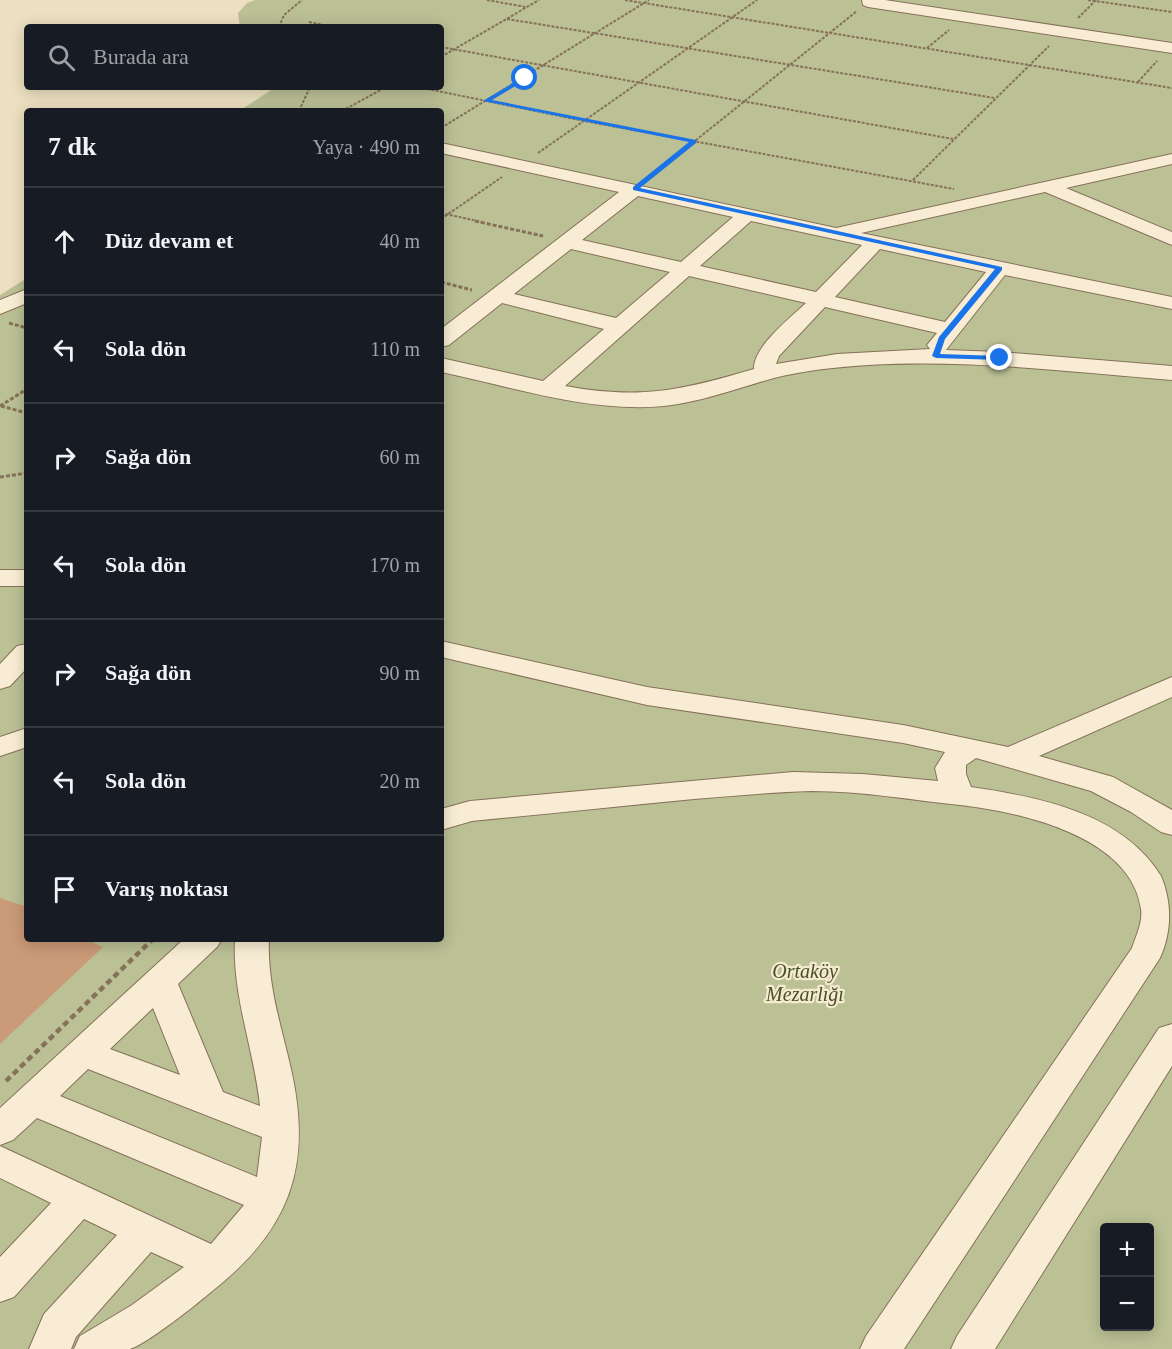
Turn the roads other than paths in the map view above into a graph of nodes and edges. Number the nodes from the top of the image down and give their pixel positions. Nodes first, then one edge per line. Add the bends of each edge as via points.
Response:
1 (868, 2) road end
2 (1172, 48) edge
3 (444, 149) edge
4 (1172, 159) edge
5 (1046, 186) junction
6 (635, 189) junction
7 (748, 214) junction
8 (835, 232) junction
9 (1172, 239) edge
10 (567, 242) junction
11 (876, 242) junction
12 (1000, 268) junction
13 (685, 269) junction
14 (24, 296) edge
15 (498, 296) junction
16 (819, 300) junction
17 (1172, 303) edge
18 (0, 308) edge
19 (620, 326) junction
20 (949, 329) junction
21 (444, 338) edge
22 (936, 356) junction
23 (444, 366) edge
24 (766, 373) junction
25 (1172, 373) edge
26 (549, 388) junction
27 (0, 578) edge
28 (24, 578) edge
29 (444, 650) edge
30 (24, 655) edge
31 (0, 680) edge
32 (1172, 686) edge
33 (24, 738) edge
34 (0, 747) edge
35 (972, 748) junction
36 (1015, 758) junction
37 (962, 796) junction
38 (1008, 805) junction
39 (444, 819) edge
40 (1172, 825) edge
41 (1164, 922) edge
42 (202, 942) edge
43 (244, 942) edge
44 (160, 981) junction
45 (1172, 1037) edge
46 (83, 1053) junction
47 (19, 1090) junction
48 (209, 1102) junction
49 (279, 1128) junction
50 (0, 1130) edge
51 (5, 1170) edge
52 (268, 1198) junction
53 (78, 1199) junction
54 (145, 1231) junction
55 (215, 1264) junction
56 (0, 1285) edge
57 (50, 1349) edge
58 (95, 1349) edge
59 (881, 1349) edge
60 (972, 1349) edge

1 - 2 street
3 - 6 street
4 - 5 street
5 - 8 street
5 - 9 street
6 - 7 street
6 - 10 street
7 - 8 street
7 - 13 street
8 - 11 street
10 - 13 street
10 - 15 street
11 - 12 street
11 - 16 street
12 - 17 street
12 - 20 street
13 - 16 street
13 - 19 street
14 - 18 street
15 - 19 street
15 - 21 street
16 - 20 street
16 - 24 street via 769,352
19 - 26 street
20 - 22 street via 938,344
22 - 24 street via 830,361
22 - 25 street
23 - 26 street
24 - 26 street via 695,394 652,400 606,399
27 - 28 street
29 - 35 street via 647,696
30 - 31 street
32 - 36 street
33 - 34 street
35 - 36 street
35 - 37 street via 956,755 950,767 952,782
36 - 38 street via 1028,777 1026,791 1021,799
36 - 40 street via 1102,784
37 - 38 street
37 - 39 street via 830,782 725,787 481,810
38 - 41 street via 1074,823 1114,843 1137,864
41 - 59 street
42 - 44 street
43 - 49 street via 276,1088
44 - 46 street
44 - 48 street
45 - 60 street
46 - 47 street
46 - 48 street
47 - 50 street
47 - 52 street
48 - 49 street
49 - 52 street via 276,1177
51 - 53 street
52 - 55 street via 257,1218
53 - 54 street
53 - 56 street
54 - 55 street
54 - 57 street via 58,1328
55 - 58 street via 149,1317

